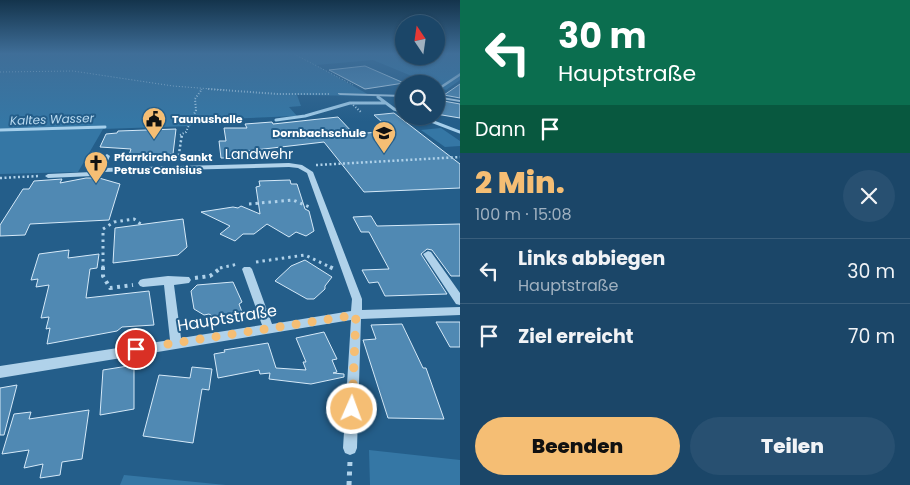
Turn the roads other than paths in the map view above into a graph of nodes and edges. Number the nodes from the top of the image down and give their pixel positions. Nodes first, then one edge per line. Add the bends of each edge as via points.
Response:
1 (456, 77) edge
2 (445, 85) edge
3 (340, 94) road end
4 (395, 95) edge
5 (445, 98) edge
6 (460, 101) edge
7 (107, 156) dead end
8 (315, 165) road end
9 (306, 168) junction
10 (101, 170) junction
11 (48, 176) road end
12 (428, 254) dead end
13 (245, 265) road end
14 (168, 280) junction
15 (186, 280) road end
16 (143, 284) road end
17 (460, 301) edge
18 (460, 311) edge
19 (356, 315) junction
20 (268, 328) junction
21 (176, 342) junction
22 (0, 372) edge
23 (350, 448) road end

1 - 2 street
3 - 4 street
5 - 6 street
7 - 10 street
8 - 9 street
9 - 10 street, Landwehr via 289,165
9 - 19 street, Landwehr via 313,175 348,274 356,299
10 - 11 street, Landwehr via 93,174
12 - 17 street
13 - 20 street
14 - 15 street
14 - 16 street
14 - 21 street
18 - 19 street, Hauptstraße
19 - 20 street, Hauptstraße
19 - 23 street, Landwehr
20 - 21 street, Hauptstraße
21 - 22 street, Hauptstraße

